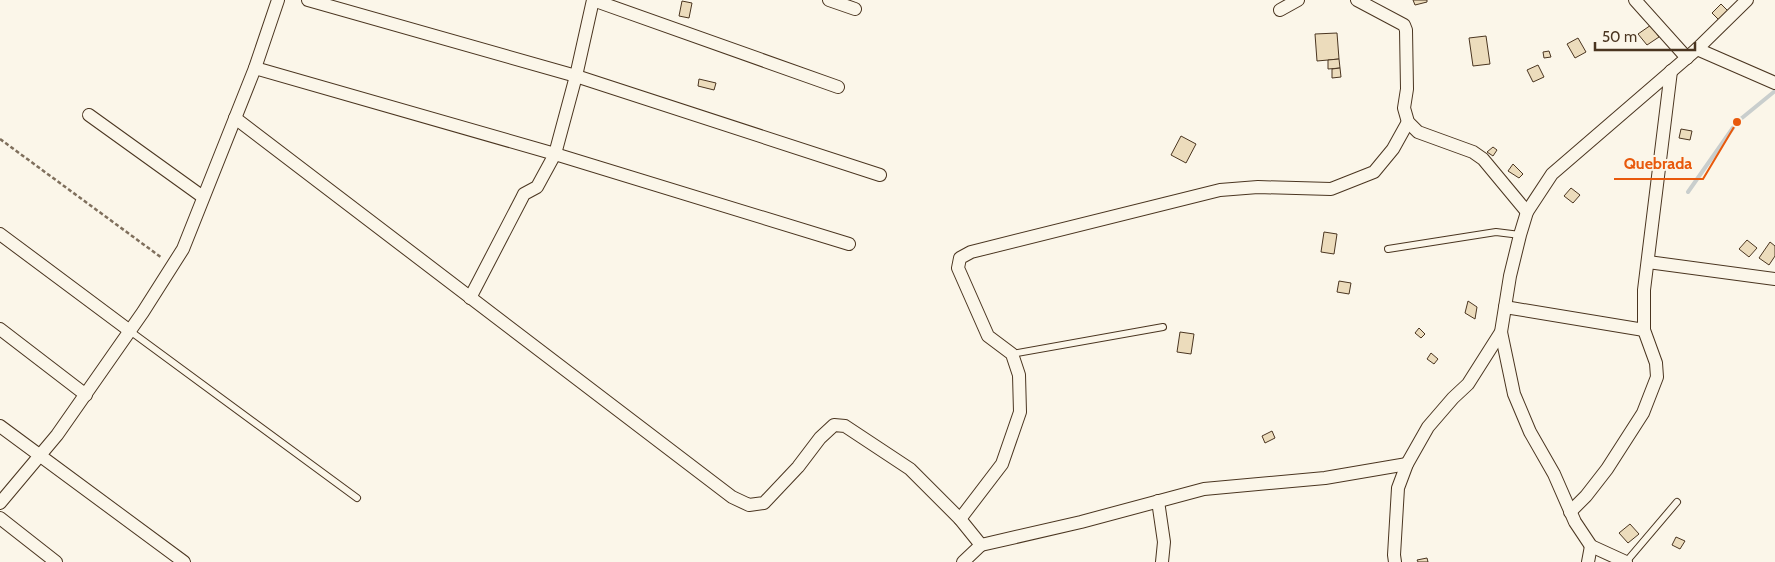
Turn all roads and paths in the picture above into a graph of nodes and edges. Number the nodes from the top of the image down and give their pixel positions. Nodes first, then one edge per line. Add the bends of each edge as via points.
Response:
1 (278, 0) edge
2 (308, 0) edge
3 (593, 0) edge
4 (829, 0) edge
5 (1298, 0) edge
6 (1357, 0) edge
7 (1635, 0) edge
8 (1747, 0) edge
9 (855, 9) dead end
10 (1280, 10) dead end
11 (1698, 49) junction
12 (1687, 58) junction
13 (255, 68) junction
14 (1671, 71) junction
15 (576, 76) junction
16 (1775, 82) edge
17 (838, 87) dead end
18 (89, 115) dead end
19 (235, 118) junction
20 (1408, 122) junction
21 (0, 139) edge
22 (555, 154) junction
23 (880, 175) dead end
24 (203, 197) junction
25 (1528, 212) junction
26 (0, 234) edge
27 (1520, 235) junction
28 (849, 244) dead end
29 (1388, 248) dead end
30 (1648, 262) junction
31 (172, 266) junction
32 (1775, 280) edge
33 (470, 298) junction
34 (1505, 307) junction
35 (1163, 327) dead end
36 (0, 329) edge
37 (130, 330) junction
38 (1644, 330) junction
39 (1501, 332) junction
40 (1012, 354) junction
41 (86, 395) junction
42 (0, 426) edge
43 (40, 456) junction
44 (1407, 464) junction
45 (357, 498) dead end
46 (1158, 501) junction
47 (1678, 502) dead end
48 (0, 503) edge
49 (1570, 512) junction
50 (0, 518) edge
51 (960, 519) junction
52 (981, 545) junction
53 (1591, 546) junction
54 (56, 562) edge
55 (184, 562) edge
56 (964, 562) edge
57 (1162, 562) edge
58 (1395, 562) edge
59 (1588, 562) edge
60 (1626, 562) edge

1 - 13 street
2 - 15 street
3 - 15 street
3 - 17 street
4 - 9 street
5 - 10 street
6 - 20 street via 1404,25 1407,89 1404,108
7 - 12 street
8 - 11 street
11 - 12 street
11 - 16 street
12 - 14 street
13 - 19 street
13 - 22 street
14 - 25 street via 1552,174
14 - 30 street
15 - 22 street
15 - 23 street
18 - 24 street
19 - 24 street
19 - 33 street
20 - 25 street via 1418,132 1473,152
20 - 40 street via 1393,150 1374,172 1331,189 1258,187 1220,190 971,252 960,258 958,268 988,336
21 - 31 path
22 - 28 street
22 - 33 street via 537,187 524,194
24 - 31 street via 183,249
25 - 27 street
26 - 37 street
27 - 29 lane via 1496,232
27 - 34 street
30 - 32 street
30 - 38 street
31 - 37 street
33 - 51 street via 725,492 749,505 764,502 834,425 846,426 910,468
34 - 38 street
34 - 39 street
35 - 40 lane
36 - 41 street
37 - 41 street
37 - 45 lane
38 - 49 street via 1656,363 1657,377 1643,413 1607,469
39 - 44 street via 1468,384 1428,428
39 - 49 street via 1514,394
40 - 51 street via 1019,374 1020,412 1002,464
41 - 43 street
42 - 43 street
43 - 48 street
43 - 55 street
44 - 46 street via 1325,478 1204,489
44 - 58 street via 1398,488
46 - 52 street
46 - 57 street via 1164,542
47 - 60 lane
49 - 53 street
50 - 54 street
51 - 52 street
52 - 56 street
53 - 59 street
53 - 60 street

